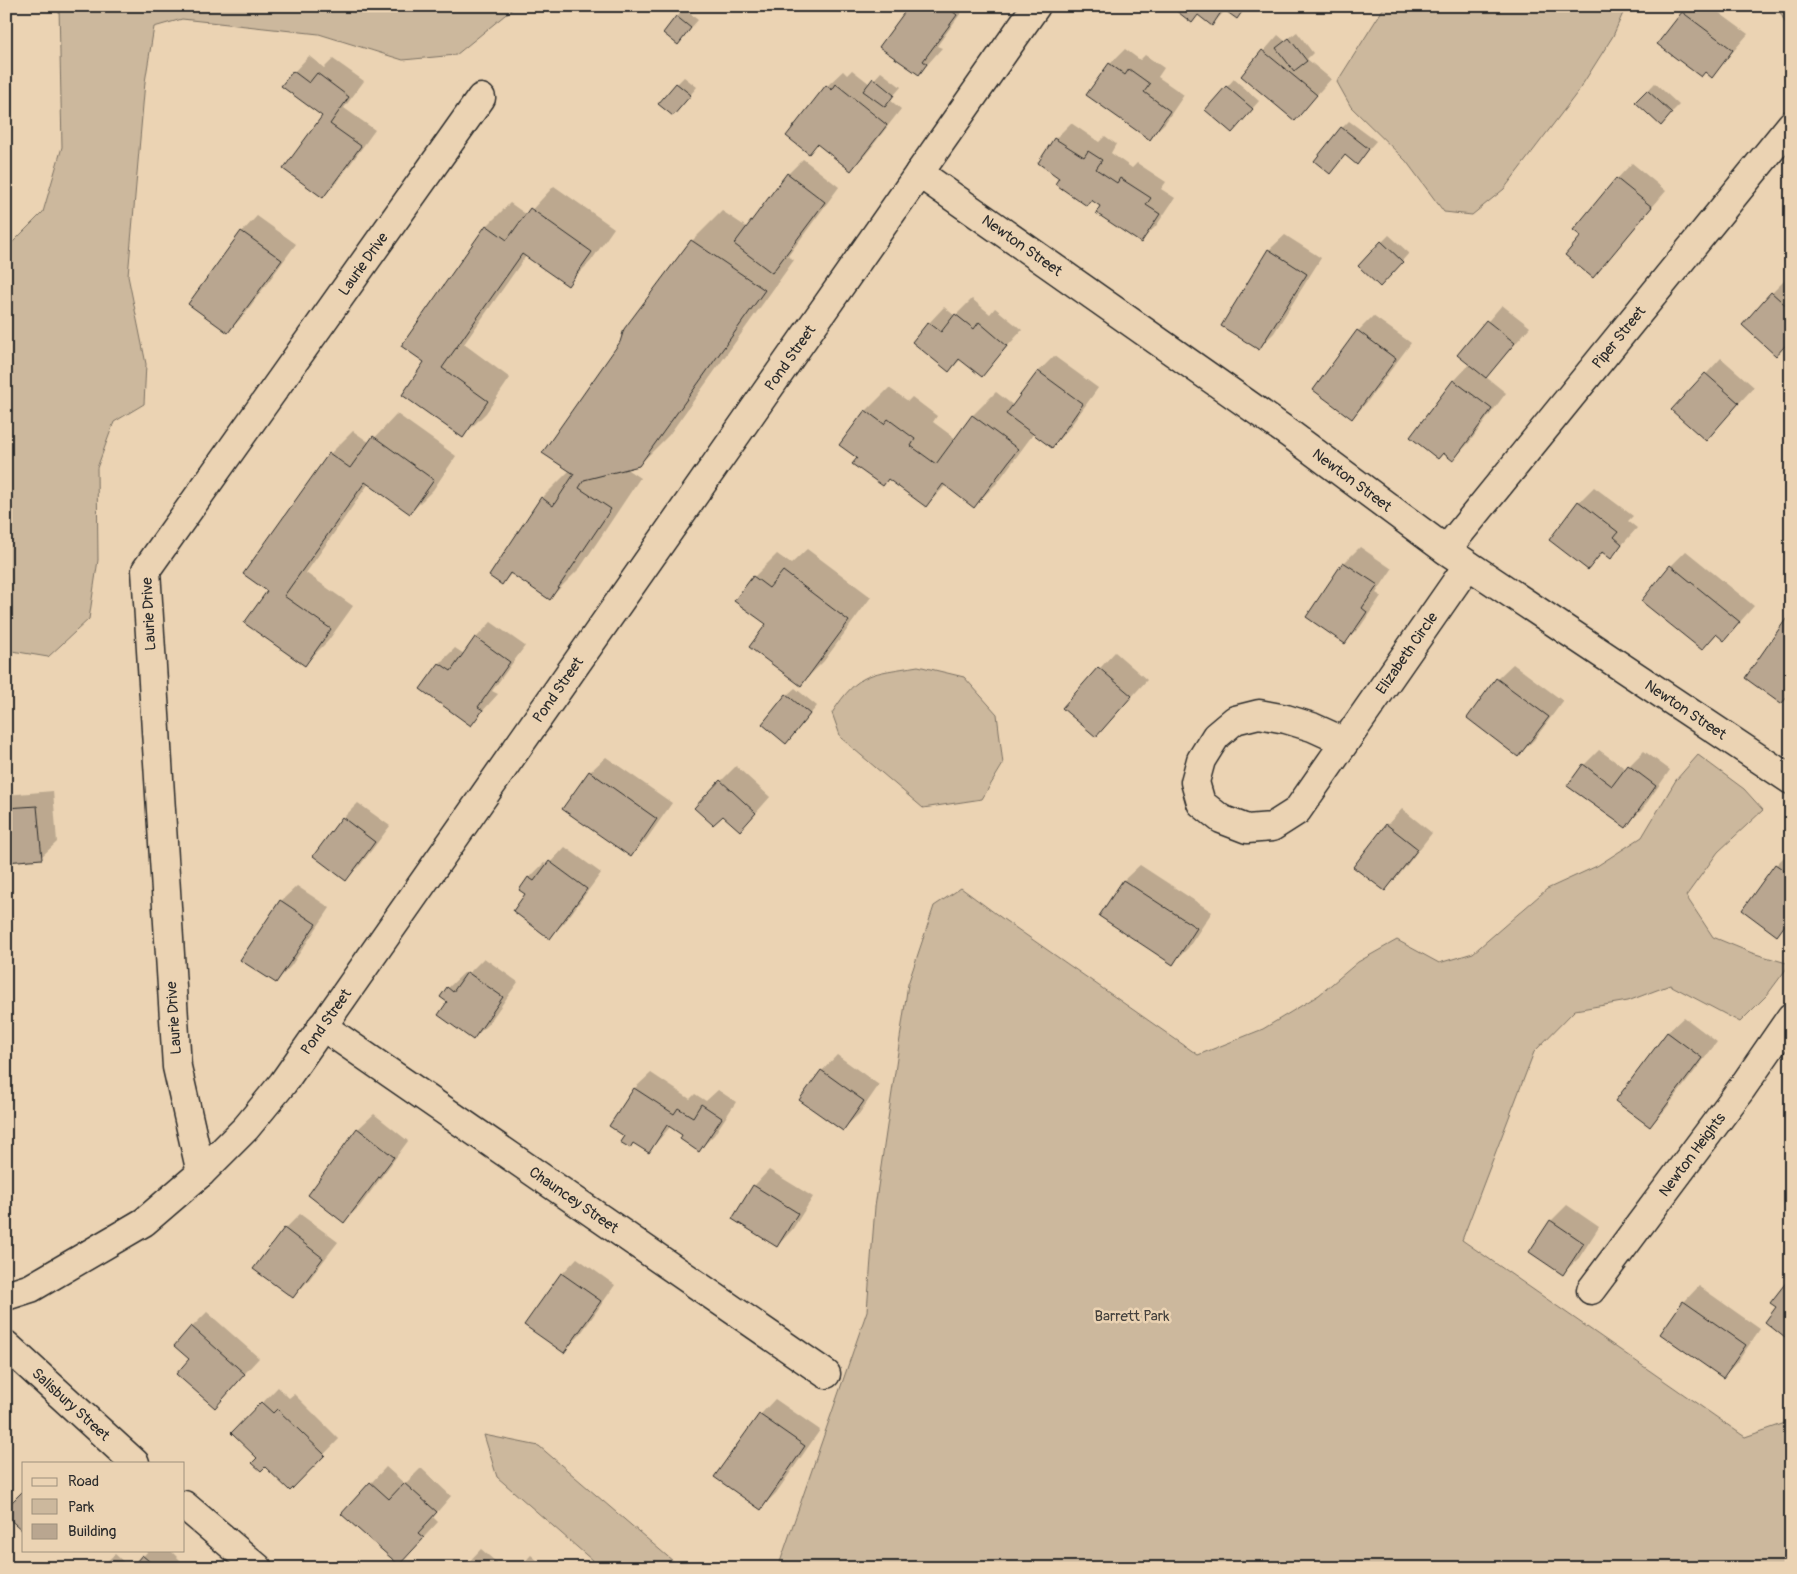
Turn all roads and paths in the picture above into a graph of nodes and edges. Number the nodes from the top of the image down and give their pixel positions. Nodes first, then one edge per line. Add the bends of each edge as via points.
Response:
1 (1036, 6) edge
2 (481, 98) dead end
3 (1791, 125) edge
4 (919, 173) junction
5 (1446, 550) junction
6 (1468, 564) junction
7 (1345, 742) junction
8 (1791, 780) edge
9 (1791, 1017) edge
10 (322, 1026) junction
11 (201, 1173) junction
12 (1592, 1290) dead end
13 (6, 1296) edge
14 (6, 1345) edge
15 (826, 1374) dead end
16 (134, 1462) edge
17 (185, 1506) edge
18 (258, 1568) edge

1 - 4 street, Pond Street
2 - 11 street, Laurie Drive via 146,570 177,1067
3 - 5 street, Piper Street
4 - 5 street, Newton Street via 1290,434
4 - 10 street, Pond Street
5 - 6 street, Newton Street
6 - 7 street, Elizabeth Circle
6 - 8 street, Newton Street
7 - 7 street, Elizabeth Circle via 1297,811 1272,827 1247,830 1221,819 1201,803 1195,782 1201,760 1216,736 1236,720 1259,714 1286,719
9 - 12 street, Newton Heights
10 - 11 street, Pond Street via 283,1083 246,1128
10 - 15 street, Chauncey Street
11 - 13 street, Pond Street via 144,1222 31,1288
14 - 16 street, Salisbury Street
17 - 18 street

